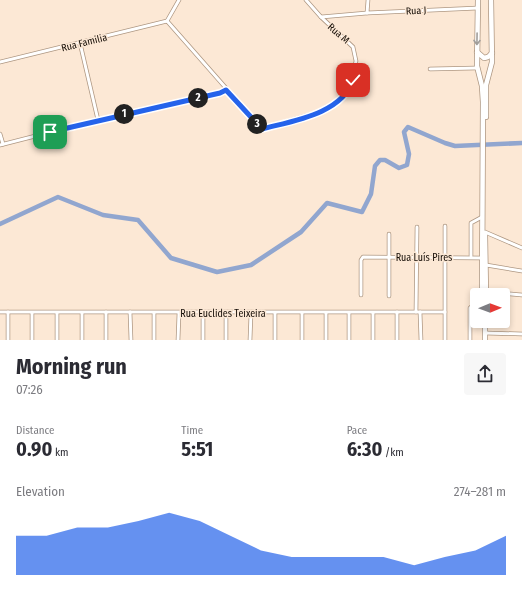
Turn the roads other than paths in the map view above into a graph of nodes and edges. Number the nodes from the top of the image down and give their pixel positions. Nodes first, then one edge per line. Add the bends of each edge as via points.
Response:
1 (179, 0) edge
2 (306, 0) edge
3 (368, 0) edge
4 (478, 0) edge
5 (491, 0) edge
6 (478, 8) junction
7 (367, 13) junction
8 (321, 17) junction
9 (167, 21) junction
10 (80, 42) junction
11 (477, 52) junction
12 (492, 53) junction
13 (0, 62) edge
14 (477, 68) junction
15 (430, 69) dead end
16 (226, 90) junction
17 (98, 120) junction
18 (484, 122) junction
19 (0, 134) edge
20 (1, 145) edge
21 (485, 159) junction
22 (482, 217) junction
23 (445, 226) dead end
24 (417, 227) dead end
25 (485, 232) junction
26 (389, 234) dead end
27 (522, 248) edge
28 (471, 256) junction
29 (389, 257) junction
30 (417, 257) junction
31 (446, 257) junction
32 (482, 258) junction
33 (486, 265) junction
34 (522, 271) edge
35 (484, 288) edge
36 (485, 288) edge
37 (361, 295) dead end
38 (510, 295) edge
39 (522, 295) edge
40 (389, 296) dead end
41 (0, 312) edge
42 (8, 312) junction
43 (106, 312) junction
44 (130, 312) junction
45 (397, 312) junction
46 (418, 312) junction
47 (445, 312) junction
48 (32, 313) junction
49 (57, 313) junction
50 (82, 313) junction
51 (154, 313) junction
52 (179, 313) junction
53 (203, 313) junction
54 (226, 313) junction
55 (251, 313) junction
56 (275, 313) junction
57 (302, 313) junction
58 (326, 313) junction
59 (349, 313) junction
60 (373, 313) junction
61 (470, 328) edge
62 (484, 328) edge
63 (485, 328) edge
64 (485, 333) junction
65 (522, 334) edge
66 (8, 340) edge
67 (32, 340) edge
68 (57, 340) edge
69 (82, 340) edge
70 (106, 340) edge
71 (131, 340) edge
72 (154, 340) edge
73 (178, 340) edge
74 (202, 340) edge
75 (226, 340) edge
76 (250, 340) edge
77 (275, 340) edge
78 (302, 340) edge
79 (326, 340) edge
80 (349, 340) edge
81 (373, 340) edge
82 (397, 340) edge
83 (421, 340) edge
84 (445, 340) edge
85 (470, 340) edge
86 (484, 340) edge

1 - 9 street
2 - 8 street, Rua M
3 - 7 street
4 - 6 highway
5 - 12 highway
6 - 7 street, Rua J
6 -> 11 highway
7 - 8 street, Rua J
8 - 16 street, Rua M via 351,44 355,51 356,61 350,87 337,101 322,111 262,129
9 - 10 street, Rua Familia
9 - 16 street
10 - 13 street, Rua Familia
10 - 17 street
11 - 12 highway via 484,58
11 - 14 highway
12 - 18 highway via 486,84
14 - 15 street
14 - 18 highway via 482,86
16 - 17 street
17 - 20 street
18 - 21 highway
19 - 20 street
21 - 22 highway
21 - 25 highway
22 - 28 street via 471,223
22 - 32 highway
23 - 31 street
24 - 30 street
25 - 27 street
25 - 33 highway
26 - 29 street
28 - 31 street, Rua Luís Pires
28 - 32 street, Rua Luís Pires
29 - 30 street, Rua Luís Pires
29 - 37 street, Rua Luís Pires via 361,259
29 - 40 street
30 - 31 street, Rua Luís Pires
30 - 46 street
31 - 47 street
32 - 35 highway
33 - 34 street
33 - 36 highway
38 - 39 street
41 - 42 street, Rua Euclides Teixeira
42 - 48 street, Rua Euclides Teixeira
42 - 66 street
43 - 44 street, Rua Euclides Teixeira
43 - 50 street, Rua Euclides Teixeira
43 - 70 street
44 - 51 street, Rua Euclides Teixeira
44 - 71 street
45 - 46 street, Rua Euclides Teixeira
45 - 60 street, Rua Euclides Teixeira
45 - 82 street
46 - 47 street, Rua Euclides Teixeira
46 - 83 street
47 - 84 street
48 - 49 street, Rua Euclides Teixeira
48 - 67 street
49 - 50 street, Rua Euclides Teixeira
49 - 68 street
50 - 69 street
51 - 52 street, Rua Euclides Teixeira
51 - 72 street
52 - 53 street, Rua Euclides Teixeira
52 - 73 street
53 - 54 street, Rua Euclides Teixeira
53 - 74 street
54 - 55 street, Rua Euclides Teixeira
54 - 75 street
55 - 56 street, Rua Euclides Teixeira
55 - 76 street
56 - 57 street, Rua Euclides Teixeira
56 - 77 street
57 - 58 street, Rua Euclides Teixeira
57 - 78 street
58 - 59 street, Rua Euclides Teixeira
58 - 79 street
59 - 60 street, Rua Euclides Teixeira
59 - 80 street
60 - 81 street
61 - 85 street
62 - 86 highway
63 - 64 highway
64 - 65 street
64 - 86 highway

